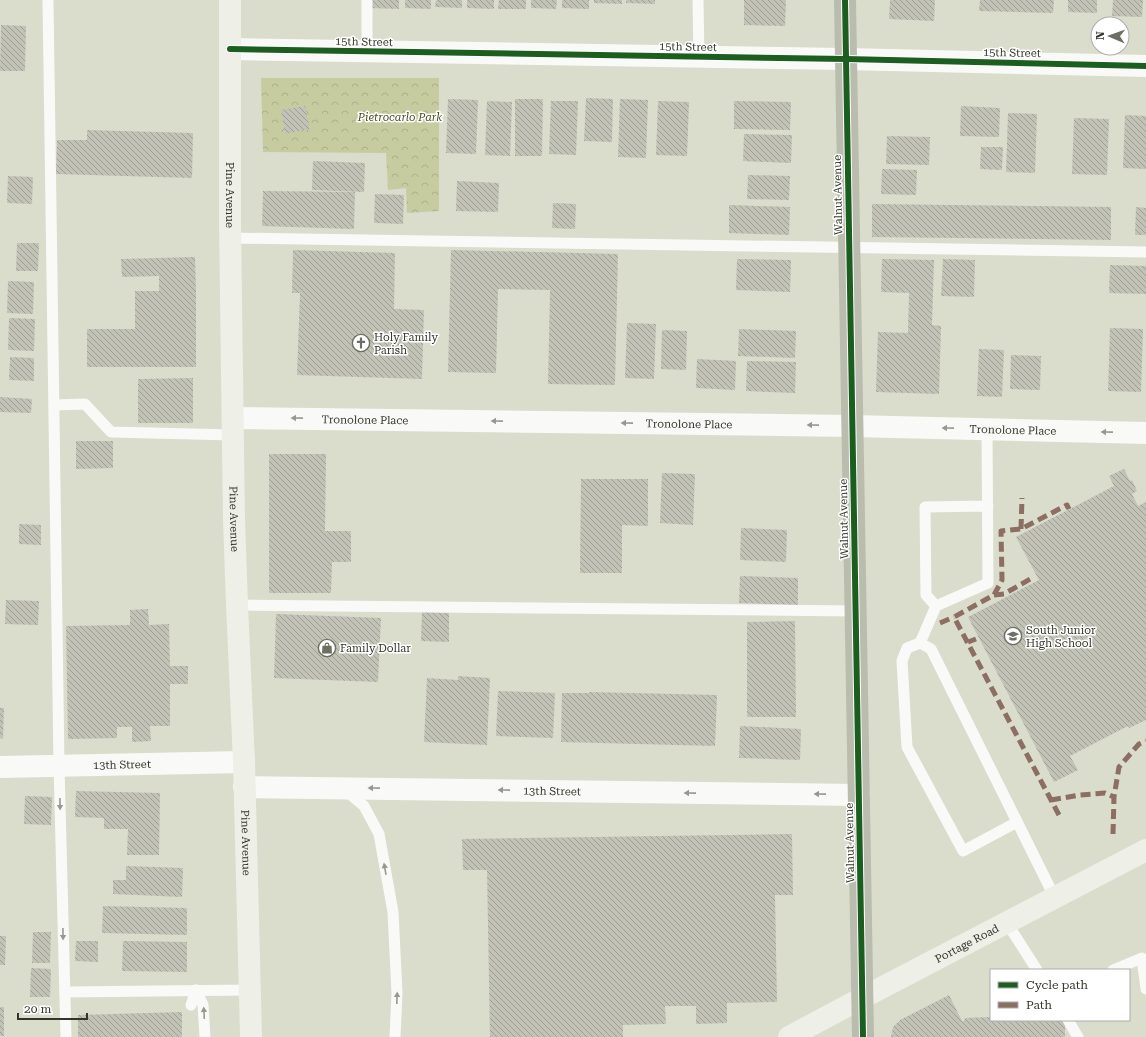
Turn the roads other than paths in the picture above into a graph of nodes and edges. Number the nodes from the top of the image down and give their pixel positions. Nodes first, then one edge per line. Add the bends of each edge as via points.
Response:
1 (48, 0) edge
2 (230, 0) edge
3 (367, 0) edge
4 (698, 0) edge
5 (845, 0) edge
6 (230, 50) junction
7 (367, 52) junction
8 (699, 57) junction
9 (846, 59) junction
10 (1146, 66) edge
11 (231, 238) junction
12 (849, 247) junction
13 (1146, 252) edge
14 (54, 404) junction
15 (233, 426) junction
16 (852, 426) junction
17 (987, 429) junction
18 (1146, 433) edge
19 (988, 506) junction
20 (237, 605) junction
21 (936, 606) junction
22 (856, 611) junction
23 (920, 643) junction
24 (244, 762) junction
25 (59, 765) junction
26 (0, 767) edge
27 (244, 786) junction
28 (343, 788) junction
29 (859, 795) junction
30 (1018, 822) junction
31 (1146, 850) edge
32 (1055, 898) junction
33 (1007, 923) junction
34 (1036, 969) edge
35 (1115, 969) edge
36 (1146, 989) edge
37 (196, 990) junction
38 (249, 990) junction
39 (65, 992) junction
40 (862, 998) junction
41 (191, 1005) dead end
42 (1069, 1021) edge
43 (66, 1037) edge
44 (205, 1037) edge
45 (251, 1037) edge
46 (395, 1037) edge
47 (789, 1037) edge
48 (863, 1037) edge
49 (1078, 1037) edge

1 - 14 lane
2 - 6 main road, Pine Avenue
3 - 7 lane
4 - 8 lane
5 - 9 main road, Walnut Avenue
6 - 7 street, 15th Street
6 - 11 main road, Pine Avenue
7 - 8 street, 15th Street
8 - 9 street, 15th Street
9 - 10 street, 15th Street
9 - 12 main road, Walnut Avenue
11 - 12 lane
11 - 15 main road, Pine Avenue
12 - 13 lane
12 - 16 main road, Walnut Avenue
14 - 15 lane via 85,404 111,432
14 - 25 lane
16 -> 15 street, Tronolone Place
15 - 20 main road, Pine Avenue
17 -> 16 street, Tronolone Place
16 - 22 main road, Walnut Avenue
18 -> 17 street, Tronolone Place
17 - 19 lane
19 - 21 lane via 988,583
19 - 21 lane via 925,507 926,595
20 - 22 lane
20 - 24 main road, Pine Avenue
21 - 23 lane
22 - 29 main road, Walnut Avenue
23 - 30 lane via 931,649
23 - 30 lane via 907,648 902,660 908,747 963,851
24 - 25 street, 13th Street
24 - 27 main road, Pine Avenue
25 - 26 street, 13th Street
25 -> 39 lane
27 - 28 street, 13th Street
27 - 38 main road, Pine Avenue
29 -> 28 street, 13th Street
46 -> 28 lane via 397,993 393,912 379,834 364,806
29 - 40 main road, Walnut Avenue
30 - 32 lane
31 - 32 main road, Portage Road
32 - 33 main road, Portage Road
33 - 34 lane
33 - 40 main road, Portage Road
35 - 36 lane via 1142,958
37 - 38 lane
37 - 39 lane
37 - 41 lane
44 -> 37 lane via 204,1005
38 - 45 main road, Pine Avenue
39 - 43 lane
40 - 47 main road, Portage Road
40 - 48 main road, Walnut Avenue
42 - 49 lane

